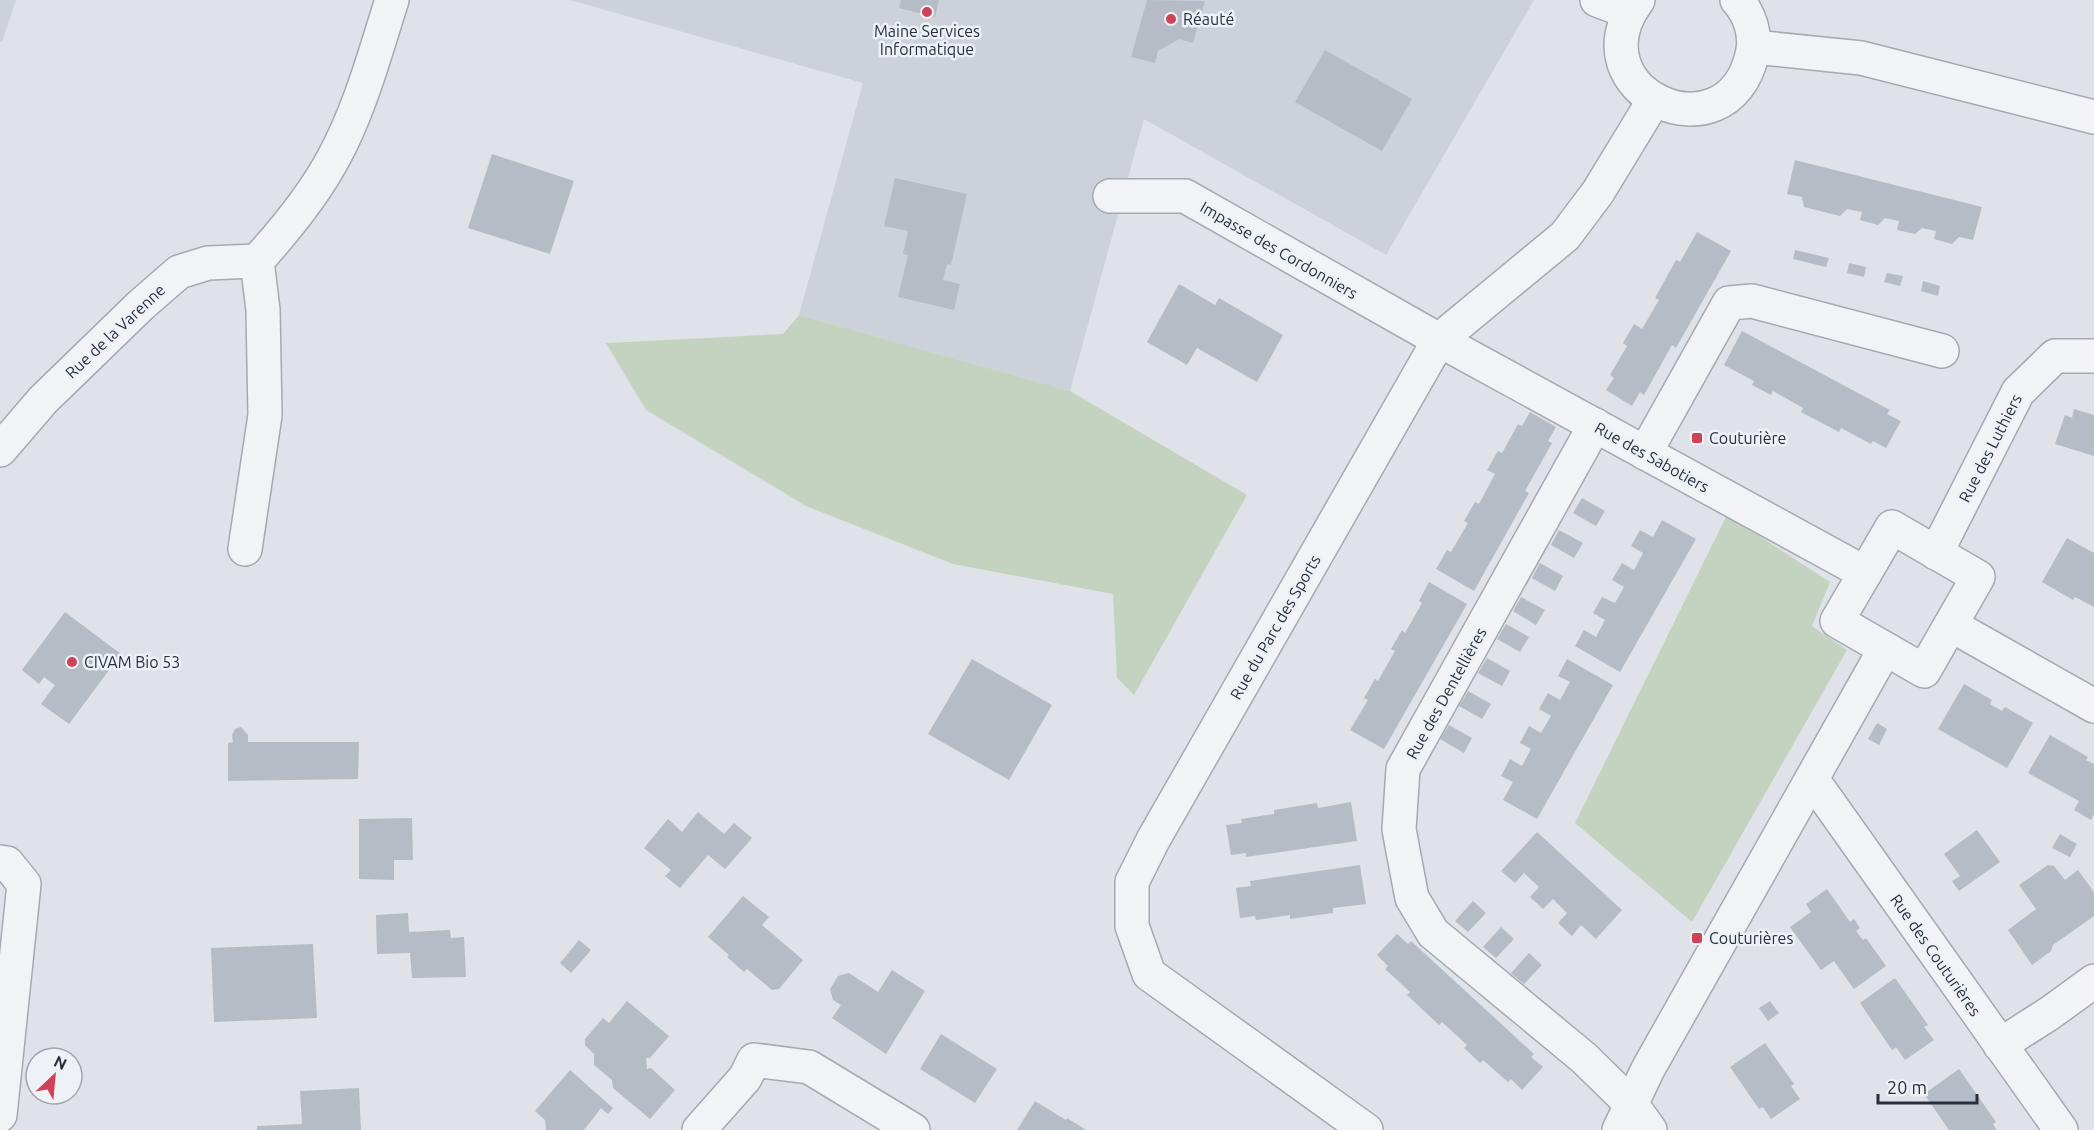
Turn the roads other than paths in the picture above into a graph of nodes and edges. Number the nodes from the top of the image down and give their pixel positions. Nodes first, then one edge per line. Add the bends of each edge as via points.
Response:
1 (392, 0) edge
2 (1597, 0) edge
3 (1737, 0) edge
4 (1633, 6) edge
5 (1754, 46) junction
6 (1654, 100) junction
7 (2094, 117) edge
8 (1110, 196) dead end
9 (256, 261) junction
10 (1439, 340) junction
11 (1942, 351) dead end
12 (2094, 356) edge
13 (1595, 425) junction
14 (0, 450) edge
15 (1644, 453) junction
16 (244, 549) dead end
17 (1936, 553) junction
18 (1865, 573) junction
19 (1951, 625) junction
20 (1885, 649) junction
21 (2094, 706) edge
22 (1812, 779) junction
23 (3, 863) edge
24 (2094, 981) edge
25 (2000, 1044) junction
26 (0, 1115) edge
27 (1633, 1122) edge
28 (699, 1130) edge
29 (914, 1130) edge
30 (1366, 1130) edge
31 (2061, 1130) edge

1 - 9 street via 362,93 334,158 290,225
2 - 4 street
3 - 5 street via 1752,25
4 - 6 street via 1622,31 1621,51 1638,87
5 - 6 street via 1749,69 1737,88 1719,102 1698,109 1675,108
5 - 7 street via 1862,58
6 - 10 street, Rue du Parc des Sports via 1598,192 1565,236
8 - 10 street, Impasse des Cordonniers via 1185,196
9 - 14 street, Rue de la Varenne via 208,263 179,272 43,400
9 - 16 street via 263,310 265,415
10 - 13 street, Rue des Sabotiers
10 - 30 street, Rue du Parc des Sports via 1132,882 1132,926 1149,974
11 - 15 street via 1752,301 1729,303
12 - 17 street, Rue des Luthiers via 2055,356 2018,392
13 - 15 street, Rue des Sabotiers
13 - 27 street, Rue des Dentellières via 1403,769 1399,829 1412,898 1432,933 1584,1058
15 - 18 street, Rue des Sabotiers
17 - 18 street via 1892,527
17 - 19 street via 1978,577
18 - 20 street via 1837,621
19 - 20 street via 1924,671
19 - 21 street
20 - 22 street
22 - 25 street, Rue des Couturières
22 - 27 street via 1648,1069
23 - 26 street via 24,884
24 - 25 street
25 - 31 street, Rue des Couturières
28 - 29 street via 745,1078 754,1060 809,1067

